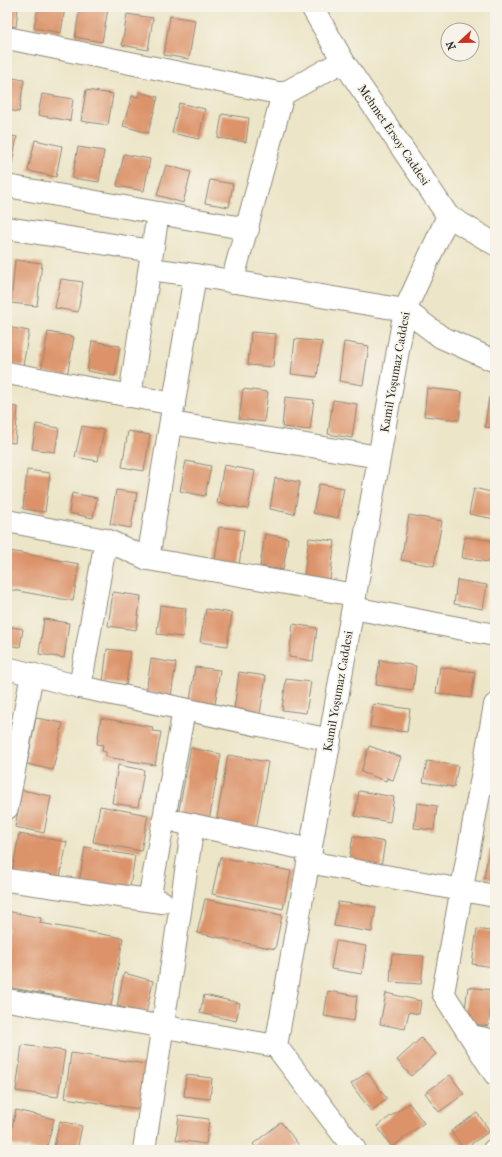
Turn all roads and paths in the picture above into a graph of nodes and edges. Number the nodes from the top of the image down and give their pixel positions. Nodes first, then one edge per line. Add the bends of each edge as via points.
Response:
1 (312, 7) edge
2 (7, 38) edge
3 (343, 60) junction
4 (283, 94) junction
5 (7, 186) edge
6 (158, 213) junction
7 (448, 216) junction
8 (7, 228) edge
9 (248, 229) junction
10 (495, 244) edge
11 (151, 260) junction
12 (195, 275) junction
13 (232, 282) junction
14 (405, 310) junction
15 (495, 361) edge
16 (7, 373) edge
17 (130, 396) junction
18 (172, 414) junction
19 (379, 457) junction
20 (7, 521) edge
21 (106, 540) junction
22 (148, 559) junction
23 (354, 602) junction
24 (495, 635) edge
25 (7, 668) edge
26 (32, 674) junction
27 (80, 687) junction
28 (495, 705) edge
29 (184, 710) junction
30 (330, 740) junction
31 (491, 754) edge
32 (7, 808) edge
33 (164, 819) junction
34 (193, 825) junction
35 (309, 856) junction
36 (7, 880) edge
37 (461, 890) junction
38 (495, 896) edge
39 (149, 900) junction
40 (180, 905) junction
41 (7, 1000) edge
42 (163, 1026) junction
43 (471, 1036) junction
44 (495, 1042) edge
45 (276, 1046) junction
46 (495, 1074) edge
47 (144, 1150) edge
48 (355, 1150) edge

1 - 3 street, Mehmet Ersoy Caddesi
2 - 4 street
3 - 4 street
3 - 7 street, Mehmet Ersoy Caddesi
4 - 9 street
5 - 6 street
6 - 9 street
6 - 11 street
7 - 10 street, Mehmet Ersoy Caddesi
7 - 14 street, Kamil Yoşumaz Caddesi
8 - 11 street
9 - 13 street
11 - 12 street
11 - 17 street
12 - 13 street
12 - 18 street
13 - 14 street
14 - 15 street via 441,338
14 - 19 street, Kamil Yoşumaz Caddesi
16 - 17 street
17 - 18 street
18 - 19 street
18 - 22 street
19 - 23 street, Kamil Yoşumaz Caddesi
20 - 21 street
21 - 22 street
21 - 27 street
22 - 23 street
23 - 24 street
23 - 30 street, Kamil Yoşumaz Caddesi
25 - 26 street
26 - 27 street
26 - 32 street
27 - 29 street
28 - 31 street
29 - 30 street
29 - 33 street
30 - 35 street, Kamil Yoşumaz Caddesi
31 - 37 street
33 - 34 street
33 - 39 street
34 - 35 street
34 - 40 street
35 - 37 street
35 - 45 street, Kamil Yoşumaz Caddesi
36 - 39 street
37 - 38 street
37 - 43 street via 442,992
39 - 40 street
40 - 42 street
41 - 42 street
42 - 45 street
42 - 47 street
43 - 44 street
43 - 46 street
45 - 48 street

